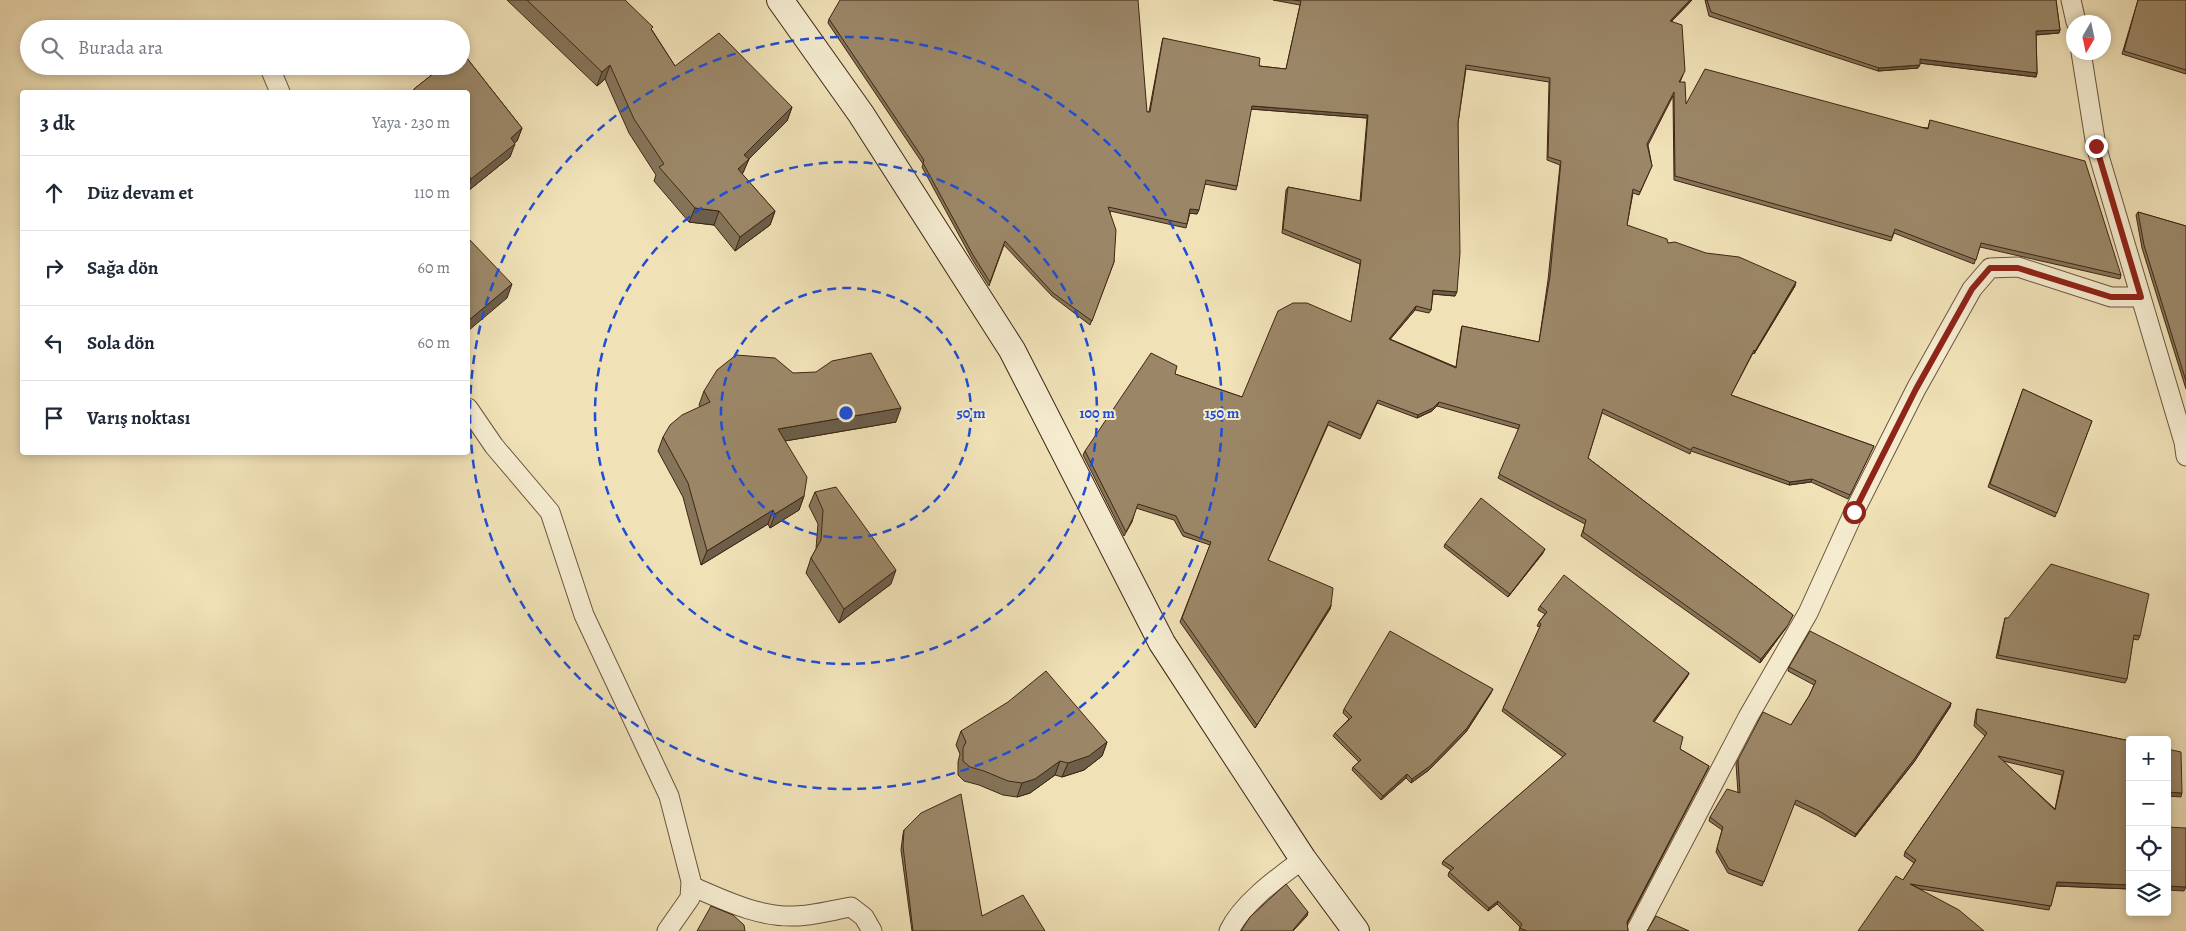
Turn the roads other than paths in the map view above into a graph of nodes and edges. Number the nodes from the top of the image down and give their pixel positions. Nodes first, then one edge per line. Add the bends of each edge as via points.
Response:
1 (780, 0) edge
2 (2072, 0) edge
3 (2075, 15) edge
4 (2082, 60) edge
5 (273, 75) edge
6 (279, 90) edge
7 (2141, 297) junction
8 (470, 411) edge
9 (2186, 456) edge
10 (1303, 859) junction
11 (690, 886) junction
12 (667, 931) edge
13 (872, 931) edge
14 (1229, 931) edge
15 (1356, 931) edge
16 (1636, 931) edge

1 - 10 street via 861,114 1012,350 1162,643
2 - 3 street
4 - 7 street via 2096,146
5 - 6 street
7 - 9 street
7 - 16 street via 2111,297 2018,268 1990,268 1972,289 1916,389 1808,613 1748,716
8 - 11 street via 494,446 550,512 584,615 669,796
10 - 14 street via 1270,882 1233,922
10 - 15 street
11 - 12 street via 690,898
11 - 13 street via 745,909 771,915 795,916 852,908 864,917

